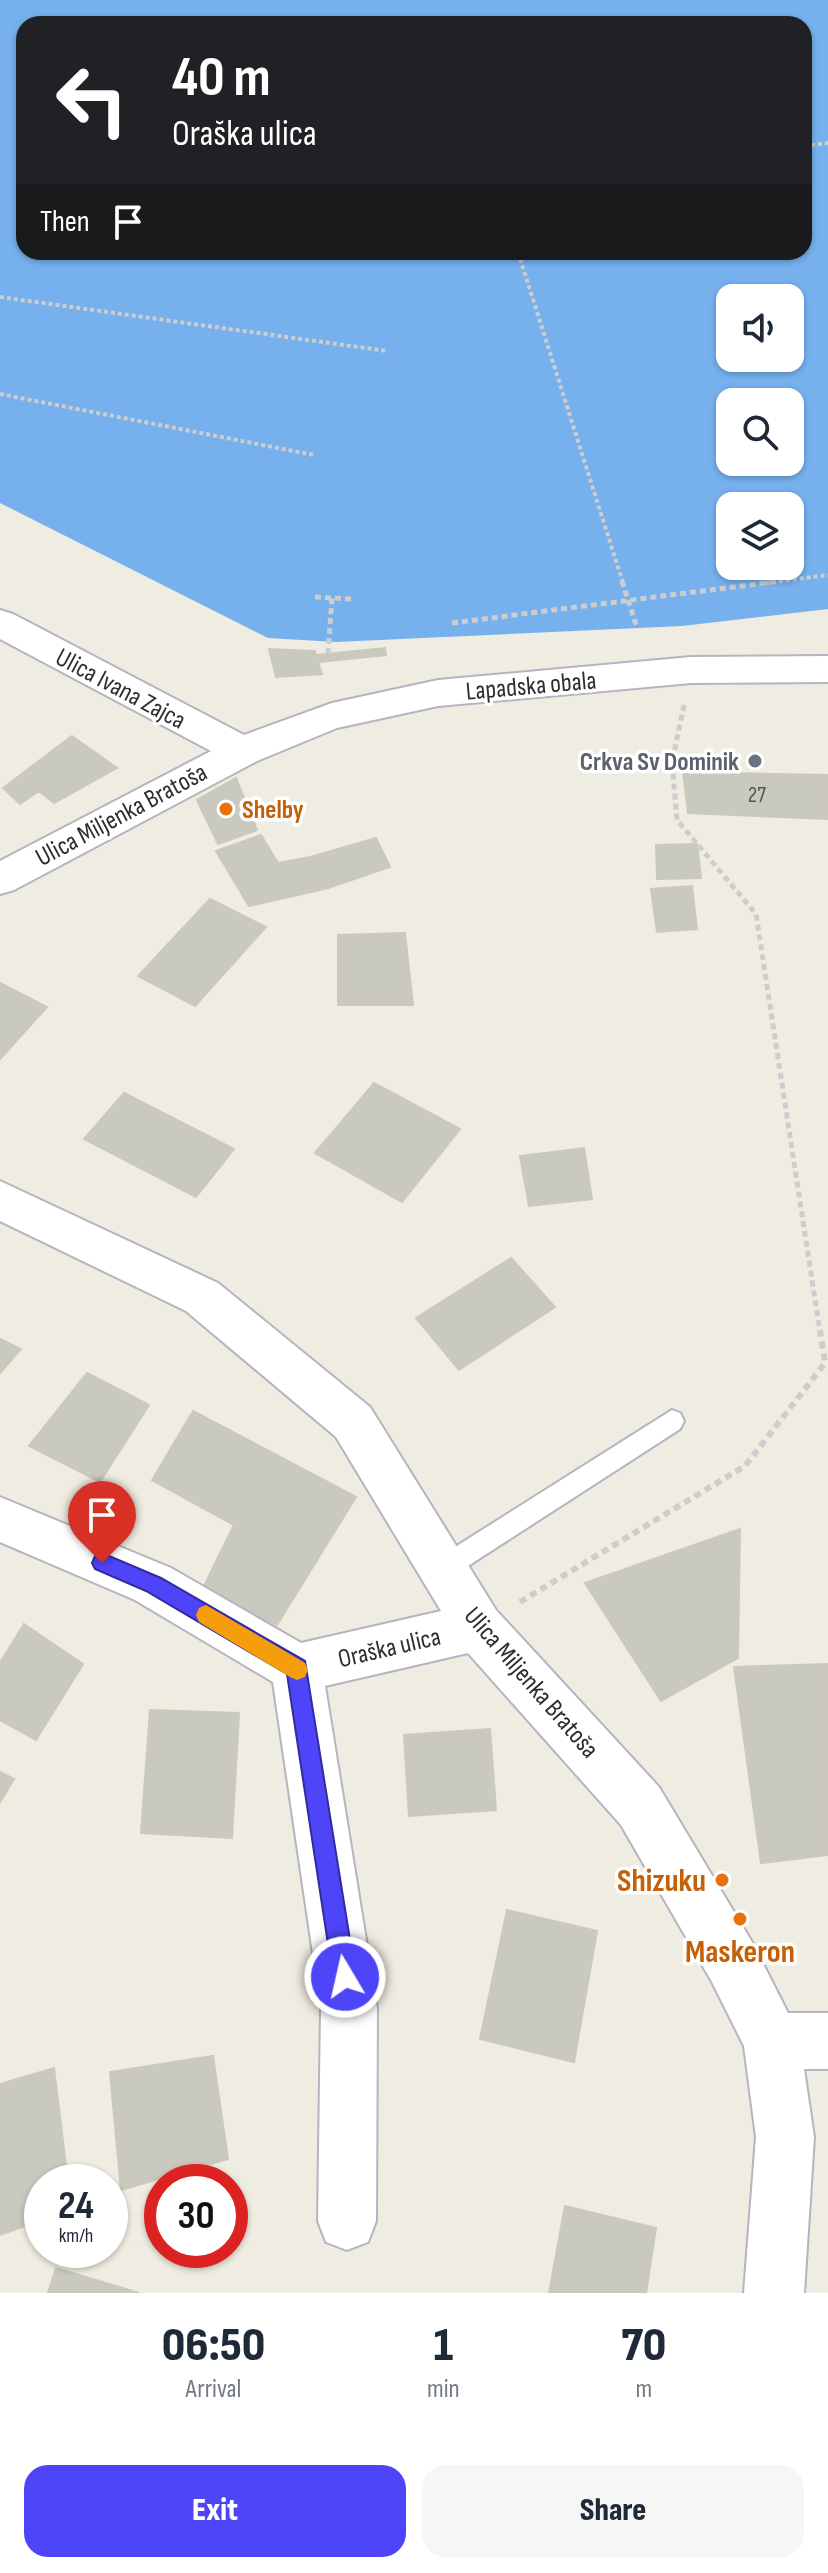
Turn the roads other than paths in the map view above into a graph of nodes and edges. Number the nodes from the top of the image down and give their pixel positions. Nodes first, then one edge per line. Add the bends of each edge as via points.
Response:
1 (0, 623) edge
2 (828, 669) edge
3 (243, 751) junction
4 (0, 879) edge
5 (0, 1200) edge
6 (672, 1421) dead end
7 (0, 1519) edge
8 (442, 1569) junction
9 (478, 1627) junction
10 (297, 1668) junction
11 (772, 2041) junction
12 (828, 2041) edge
13 (347, 2221) dead end
14 (774, 2293) edge

1 - 3 street, Ulica Ivana Zajca
2 - 3 street, Lapadska obala via 691,670 438,693 332,716
3 - 4 street, Ulica Miljenka Bratoša
5 - 8 street, Ulica Miljenka Bratoša via 202,1297 353,1422
6 - 8 lane
7 - 10 street via 153,1584
8 - 9 street, Ulica Miljenka Bratoša
9 - 10 street, Oraška ulica
9 - 11 street, Ulica Miljenka Bratoša via 640,1806
10 - 13 street via 349,2008
11 - 12 street
11 - 14 street, Ulica Miljenka Bratoša via 785,2137

